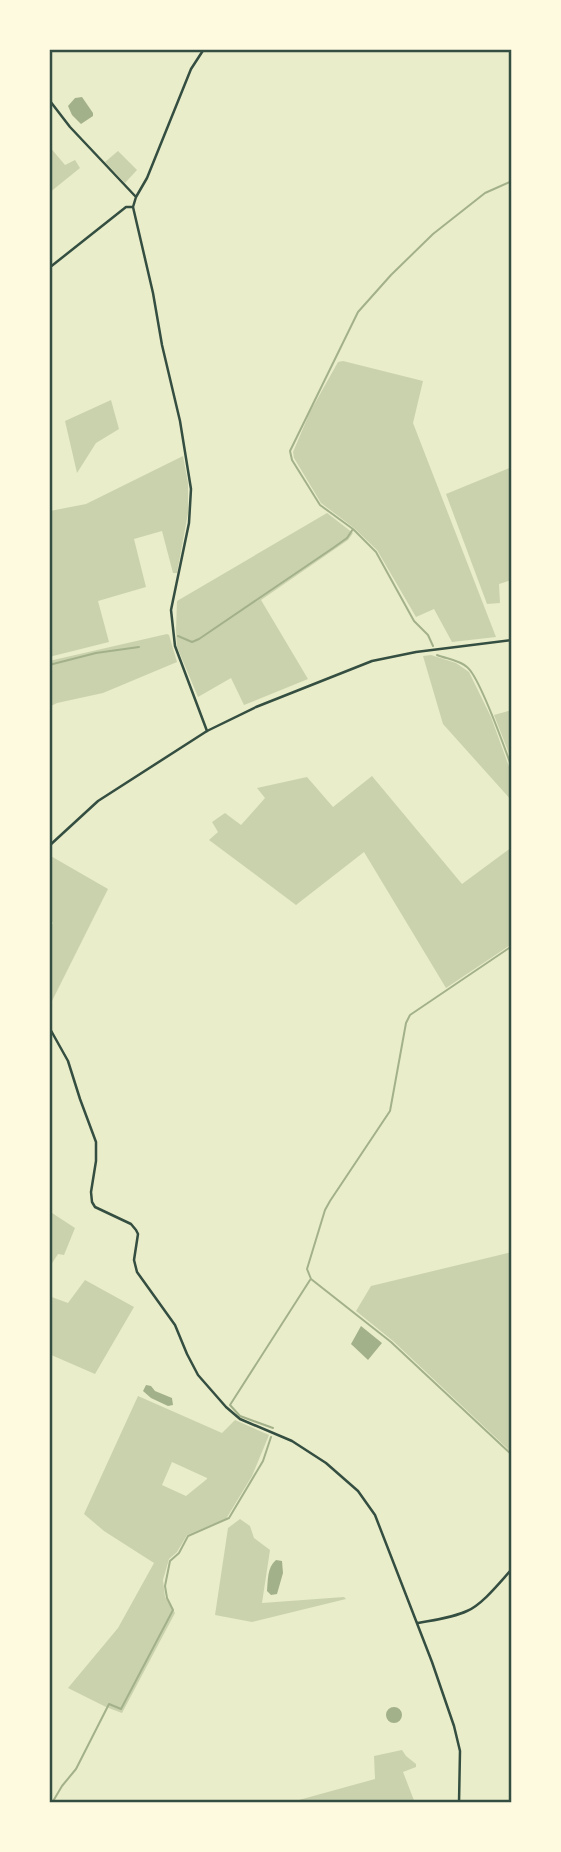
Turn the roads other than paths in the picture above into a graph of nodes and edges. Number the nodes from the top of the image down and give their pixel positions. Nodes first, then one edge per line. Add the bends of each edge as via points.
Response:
1 (204, 49) edge
2 (50, 101) edge
3 (136, 197) junction
4 (133, 207) junction
5 (49, 268) edge
6 (512, 640) edge
7 (207, 731) junction
8 (49, 846) edge
9 (49, 1027) edge
10 (512, 1569) edge
11 (417, 1623) junction
12 (459, 1803) edge

1 - 3 street
2 - 3 street
3 - 4 street
4 - 5 street via 126,207
4 - 7 street via 191,489 189,523 171,610 175,646
6 - 7 street via 372,661 256,706
7 - 8 street via 98,801
9 - 11 street via 68,1061 96,1142 92,1202 136,1230 137,1272 175,1325 198,1375 240,1419 292,1441 358,1491 375,1515
10 - 11 street via 469,1610
11 - 12 street via 460,1751

